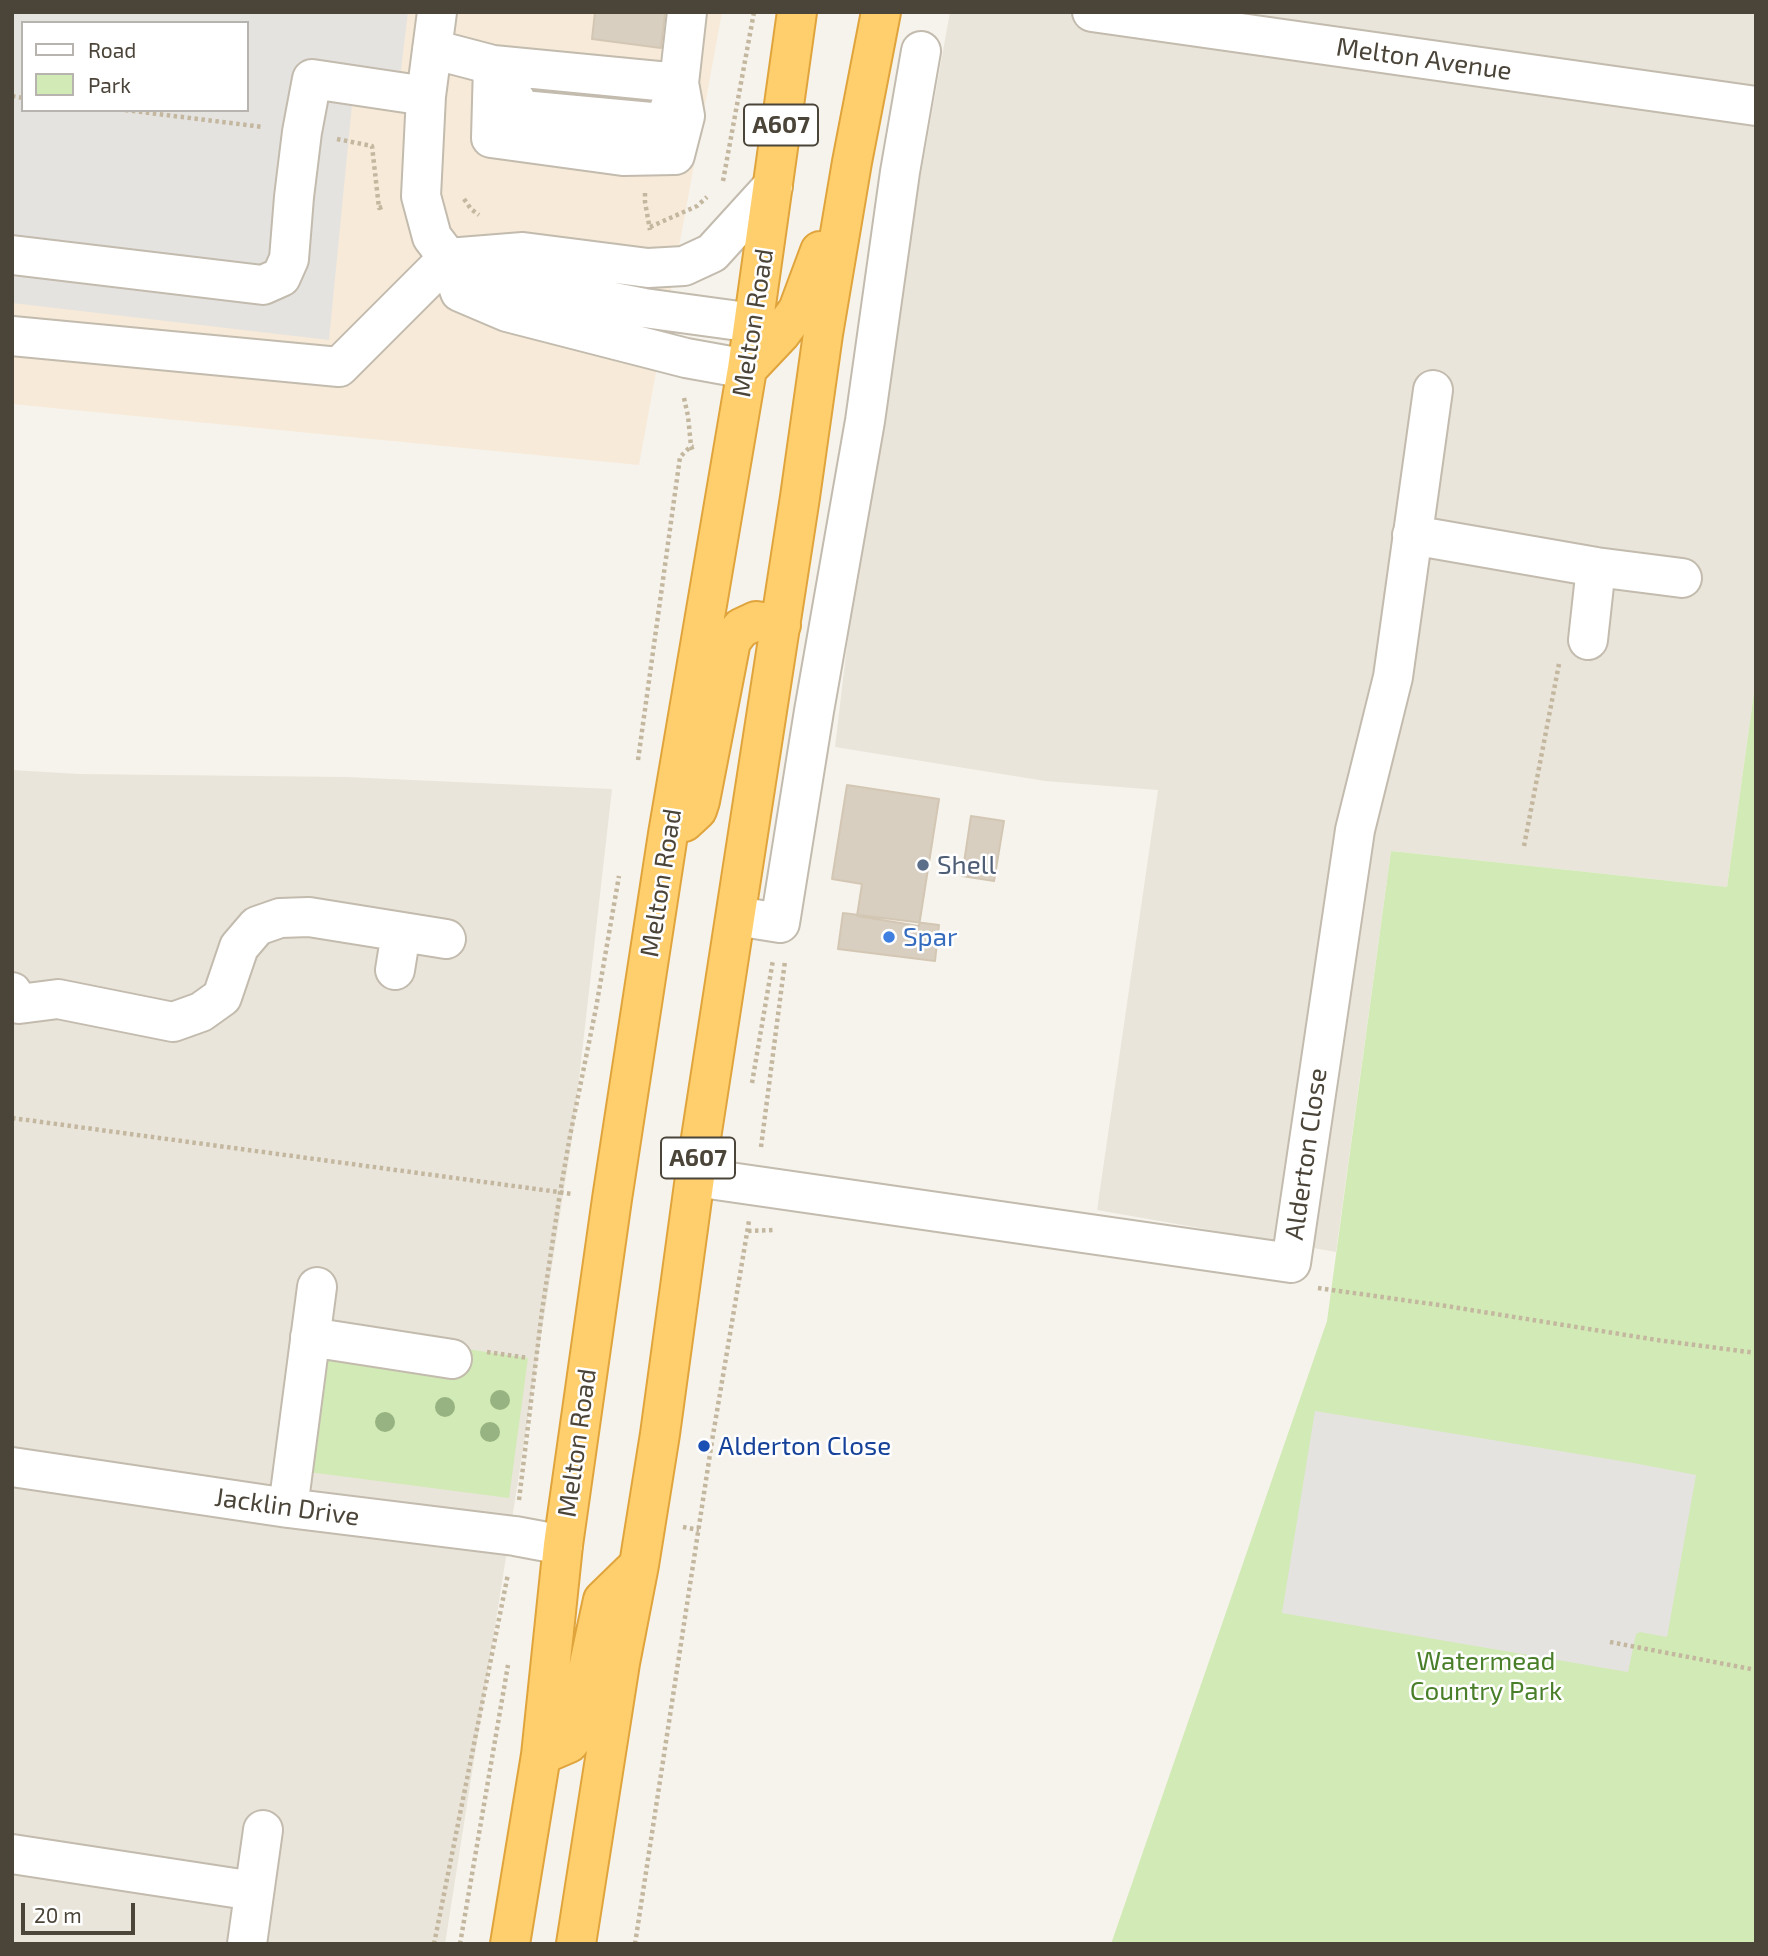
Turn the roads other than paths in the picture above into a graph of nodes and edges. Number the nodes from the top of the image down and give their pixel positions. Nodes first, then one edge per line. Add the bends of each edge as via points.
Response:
1 (437, 12) edge
2 (687, 12) edge
3 (797, 12) edge
4 (881, 12) edge
5 (1092, 12) edge
6 (432, 49) junction
7 (921, 51) dead end
8 (493, 65) junction
9 (679, 83) junction
10 (426, 96) junction
11 (1756, 106) edge
12 (852, 162) junction
13 (900, 172) junction
14 (773, 186) junction
15 (12, 255) edge
16 (448, 258) junction
17 (766, 330) junction
18 (12, 336) edge
19 (747, 369) junction
20 (819, 373) junction
21 (1433, 390) dead end
22 (1412, 534) junction
23 (1595, 567) junction
24 (1682, 578) dead end
25 (781, 625) junction
26 (1574, 651) road end
27 (769, 701) junction
28 (814, 711) junction
29 (668, 834) junction
30 (736, 916) junction
31 (401, 933) junction
32 (446, 939) dead end
33 (395, 970) dead end
34 (14, 1003) edge
35 (695, 1177) junction
36 (317, 1287) dead end
37 (310, 1338) junction
38 (452, 1359) dead end
39 (12, 1467) edge
40 (288, 1508) junction
41 (563, 1545) junction
42 (639, 1565) junction
43 (541, 1755) junction
44 (263, 1829) dead end
45 (12, 1854) edge
46 (254, 1891) junction
47 (247, 1944) edge
48 (510, 1944) edge
49 (576, 1944) edge

1 - 6 street
2 - 9 street
3 - 14 highway, Melton Road / A607
4 - 12 highway, A607
5 - 11 street, Melton Avenue
6 - 8 street
6 - 10 street
7 - 13 street
8 - 9 street
8 - 9 street via 491,138 623,156 675,155 685,116
10 - 15 street via 312,79 289,259 281,277 263,285
10 - 16 street via 421,196 432,237
12 - 13 street
12 - 17 highway via 798,310
12 - 20 highway, A607
13 - 28 street via 865,421
14 - 16 street via 712,253 684,266 648,268 523,252
14 - 17 highway, Melton Road / A607
16 - 17 street via 493,277
16 - 18 street via 339,368
16 - 19 street via 460,292 507,312
17 - 19 highway, Melton Road / A607
17 - 20 highway via 788,343
19 - 29 highway, Melton Road / A607
20 - 25 highway, A607
21 - 22 street, Alderton Close
22 - 23 street
22 - 35 street, Alderton Close via 1393,677 1355,830 1291,1263
23 - 24 street
23 - 26 street
25 - 27 highway, A607
25 - 29 highway via 756,621 741,628 731,641 697,810
27 - 28 street
27 - 30 highway, A607
28 - 30 street via 780,923
29 - 41 highway, Melton Road / A607
30 - 35 highway, A607
31 - 32 street
31 - 33 street
31 - 34 street via 309,917 280,918 257,926 239,947 222,997 201,1012 173,1022 58,999
35 - 42 highway, A607
36 - 37 street
37 - 38 street
37 - 40 street
39 - 40 street, Jacklin Drive
40 - 41 street, Jacklin Drive
41 - 43 highway, Melton Road / A607
42 - 43 highway via 603,1600 573,1738
42 - 49 highway, A607
43 - 48 highway, Melton Road / A607
44 - 46 street
45 - 46 street
46 - 47 street

